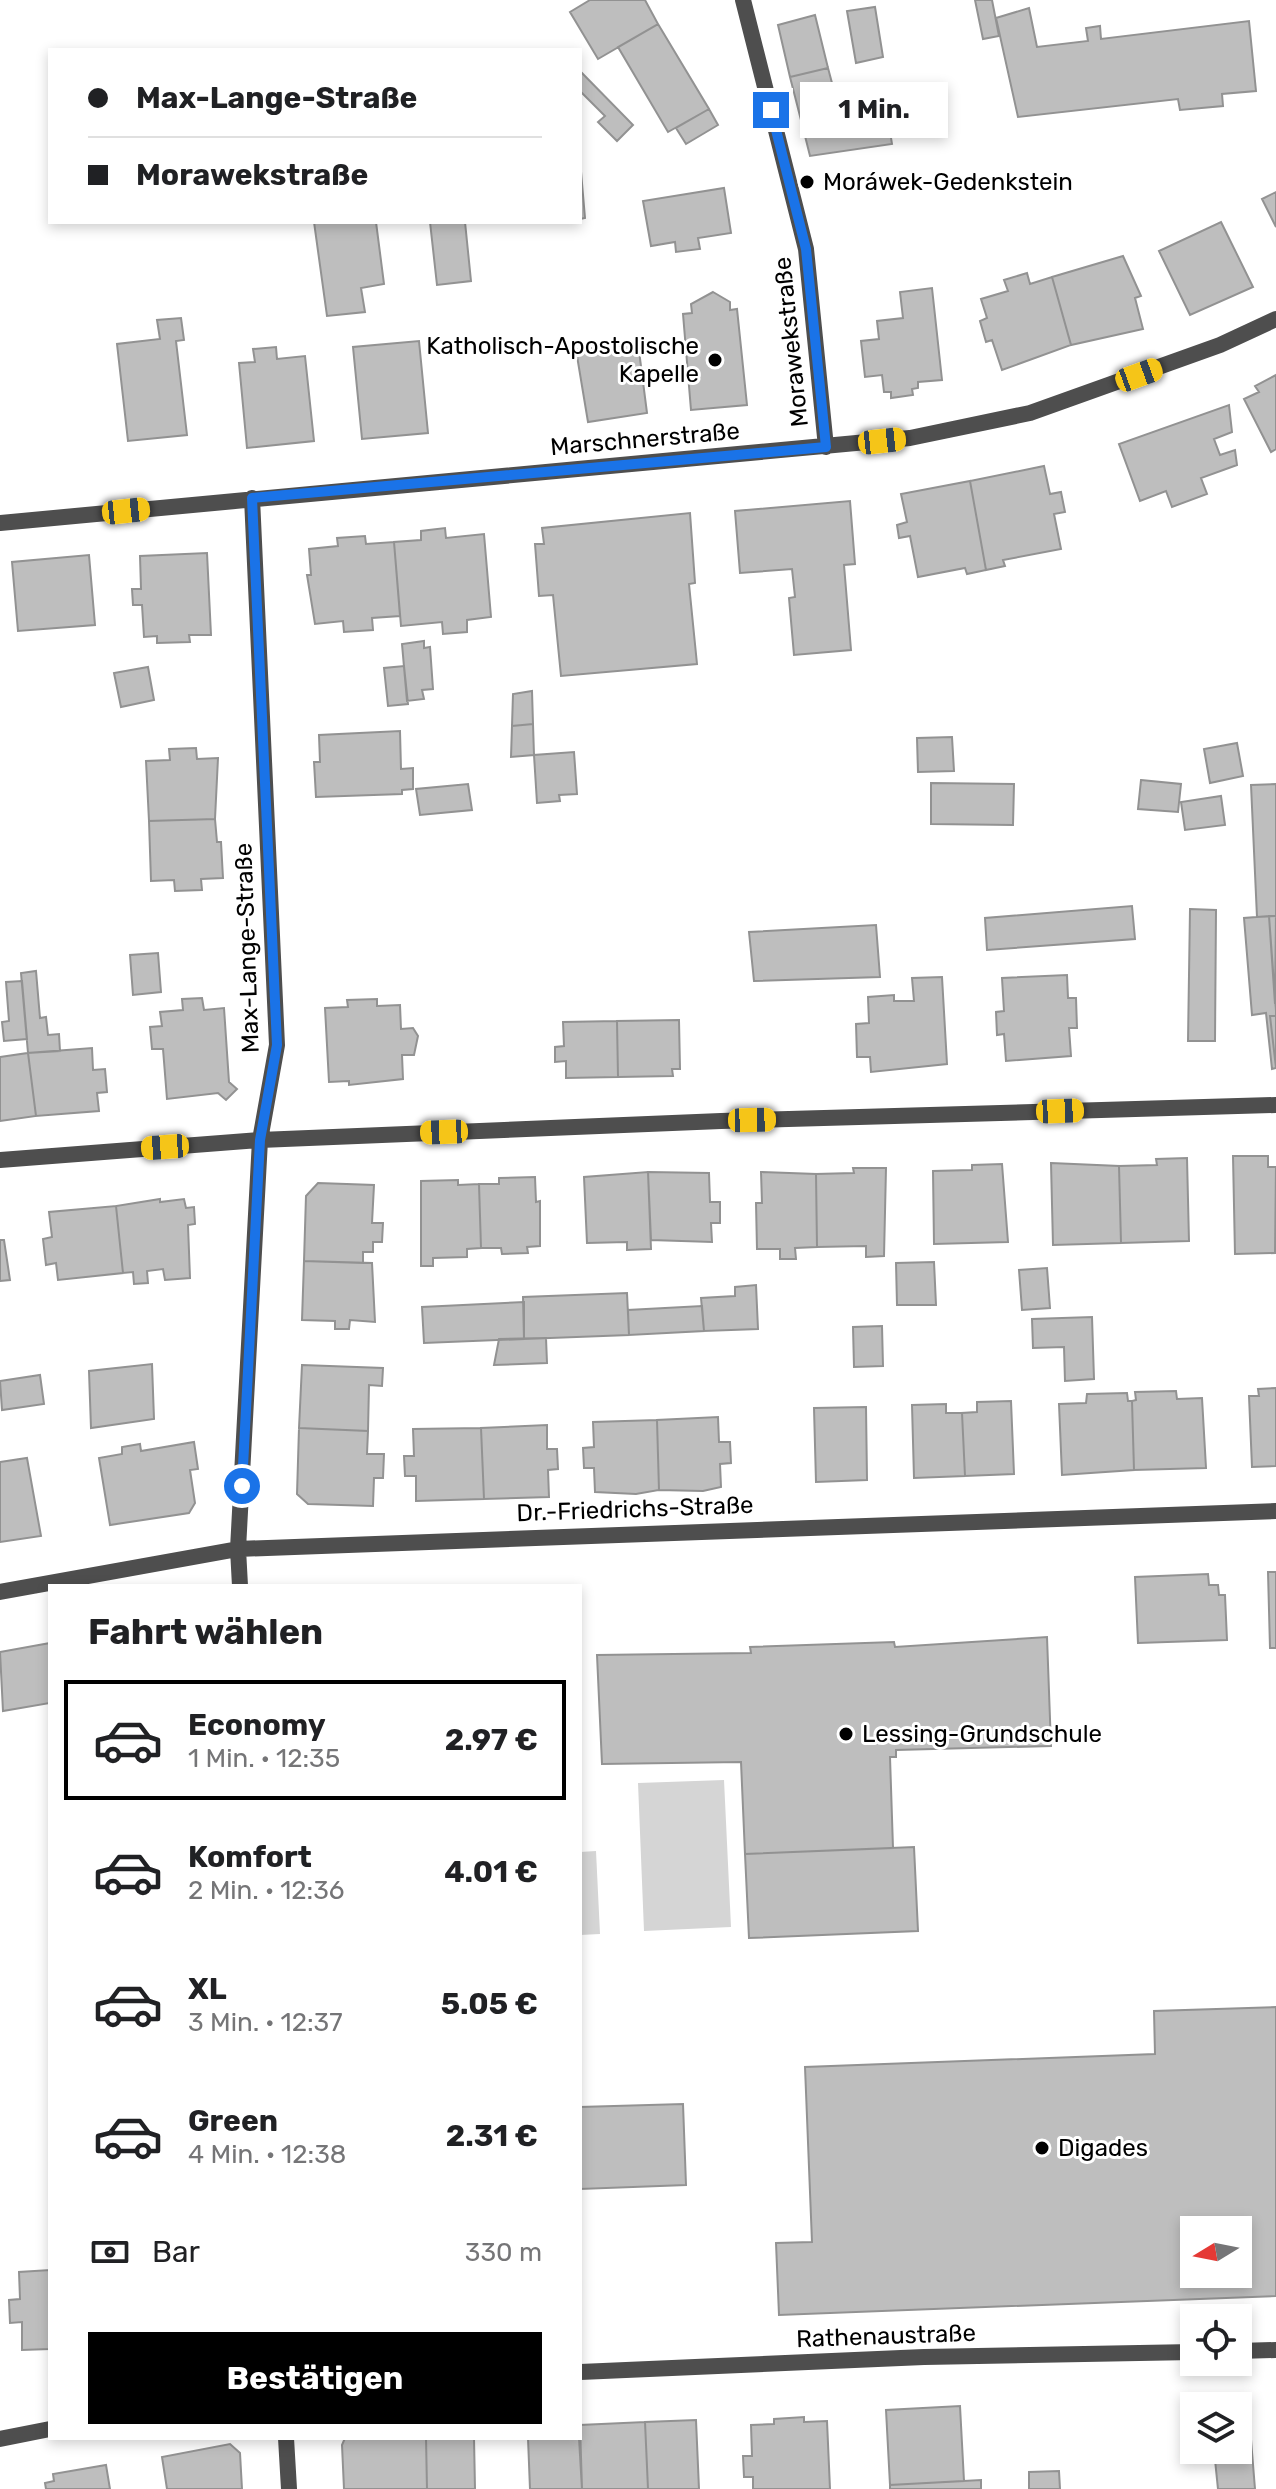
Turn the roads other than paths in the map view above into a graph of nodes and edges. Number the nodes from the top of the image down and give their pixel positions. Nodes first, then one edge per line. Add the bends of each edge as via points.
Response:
1 (743, 0) edge
2 (1276, 319) edge
3 (826, 447) junction
4 (252, 498) junction
5 (0, 523) edge
6 (1276, 1105) edge
7 (260, 1140) junction
8 (0, 1160) edge
9 (1276, 1511) edge
10 (238, 1549) junction
11 (240, 1584) edge
12 (0, 1592) edge
13 (1276, 2350) edge
14 (1252, 2351) edge
15 (1180, 2352) edge
16 (582, 2372) edge
17 (48, 2429) edge
18 (0, 2439) edge
19 (286, 2440) edge
20 (289, 2489) edge

1 - 3 street, Morawekstraße via 806,249
2 - 3 street, Marschnerstraße via 1220,345 1030,413 910,438
3 - 4 street, Marschnerstraße
4 - 5 street, Marschnerstraße
4 - 7 street, Max-Lange-Straße via 277,1045
6 - 7 street
7 - 8 street
7 - 10 street, Max-Lange-Straße
9 - 10 street, Dr.-Friedrichs-Straße
10 - 11 street, Max-Lange-Straße
10 - 12 street, Dr.-Friedrichs-Straße
13 - 14 street
15 - 16 street, Rathenaustraße
17 - 18 street
19 - 20 street

